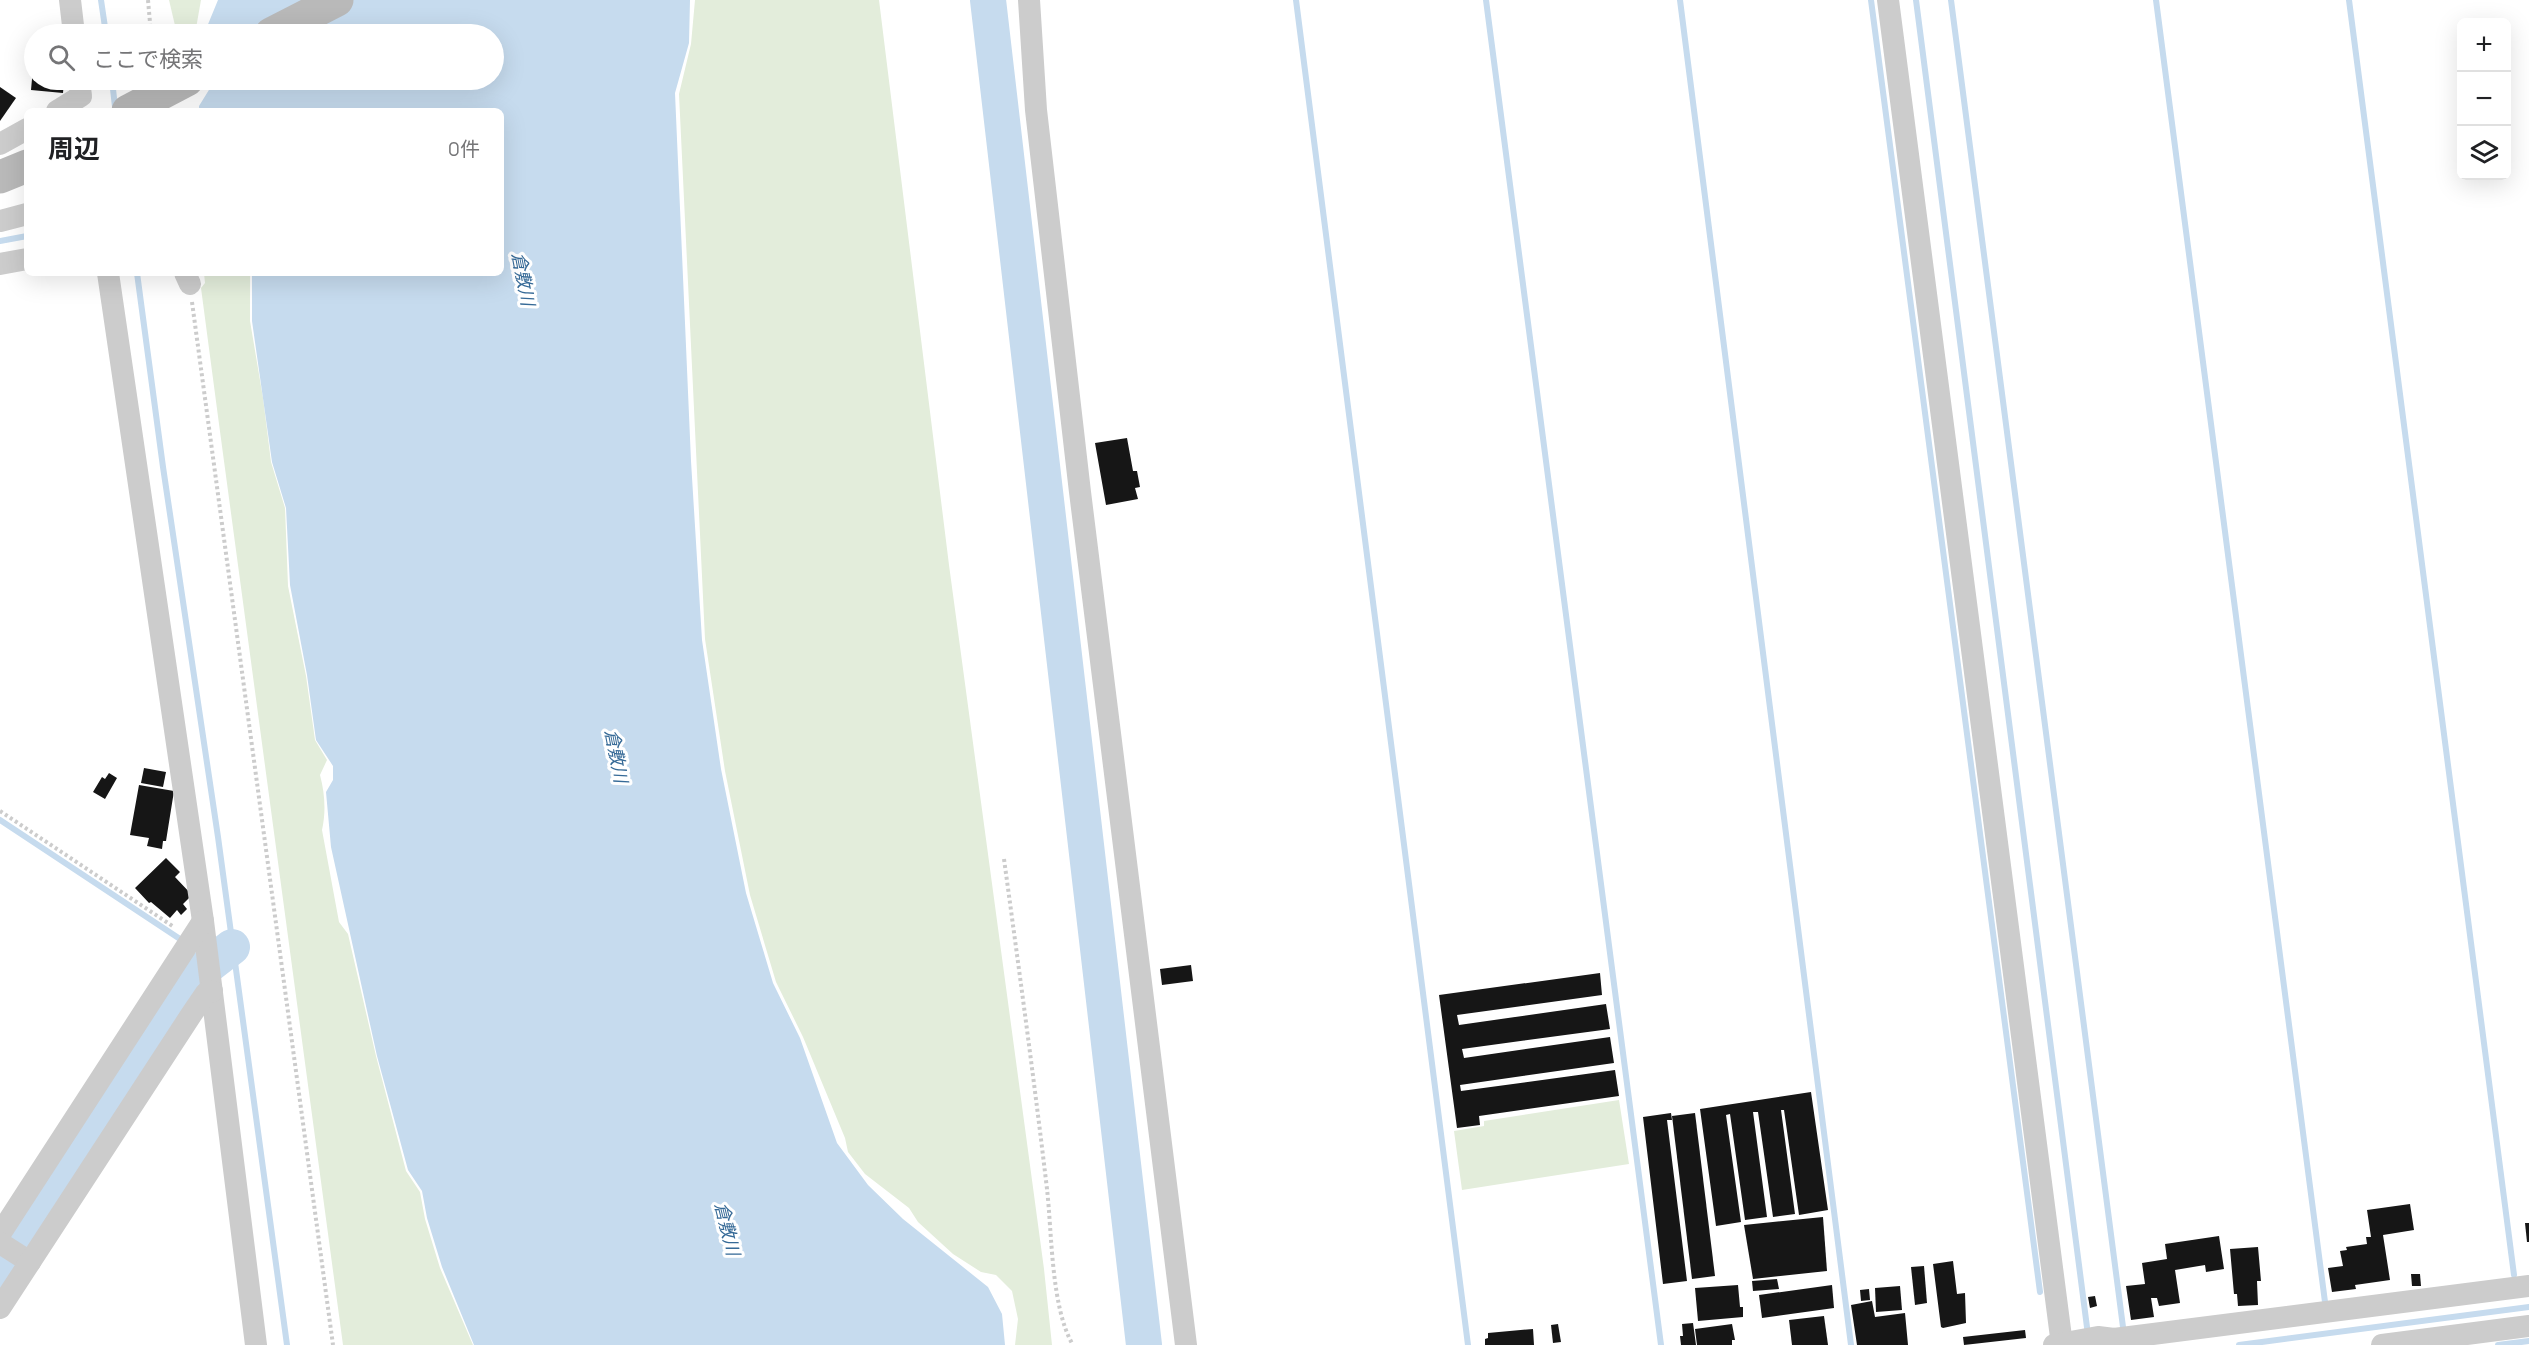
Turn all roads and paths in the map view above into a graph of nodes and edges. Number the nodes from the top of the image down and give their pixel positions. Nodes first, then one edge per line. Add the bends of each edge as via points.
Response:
1 (70, 0) edge
2 (148, 0) edge
3 (337, 0) edge
4 (1029, 0) edge
5 (1888, 0) edge
6 (73, 24) edge
7 (150, 24) edge
8 (291, 24) edge
9 (167, 90) edge
10 (81, 95) edge
11 (62, 108) edge
12 (134, 108) edge
13 (24, 131) edge
14 (0, 144) edge
15 (24, 167) edge
16 (0, 177) edge
17 (24, 215) edge
18 (0, 221) edge
19 (24, 260) edge
20 (0, 264) edge
21 (108, 276) edge
22 (188, 279) edge
23 (0, 811) edge
24 (1004, 859) dead end
25 (200, 936) junction
26 (211, 983) junction
27 (12, 1249) edge
28 (2529, 1286) edge
29 (0, 1308) edge
30 (2529, 1326) edge
31 (2083, 1342) edge
32 (256, 1345) edge
33 (333, 1345) edge
34 (1073, 1345) edge
35 (1186, 1345) edge
36 (2382, 1345) edge

1 - 6 street
2 - 7 path
3 - 8 street
4 - 35 street via 1036,110 1080,492
5 - 31 street
9 - 12 street, bridge
10 - 11 street
13 - 14 street
15 - 16 street
17 - 18 street
19 - 20 street
21 - 25 street
22 - 33 path
23 - 25 path
24 - 34 path via 1059,1302 1064,1329
25 - 26 street
25 - 27 street
26 - 27 street via 191,1015
26 - 32 street
27 - 29 street
28 - 31 street
30 - 36 street

